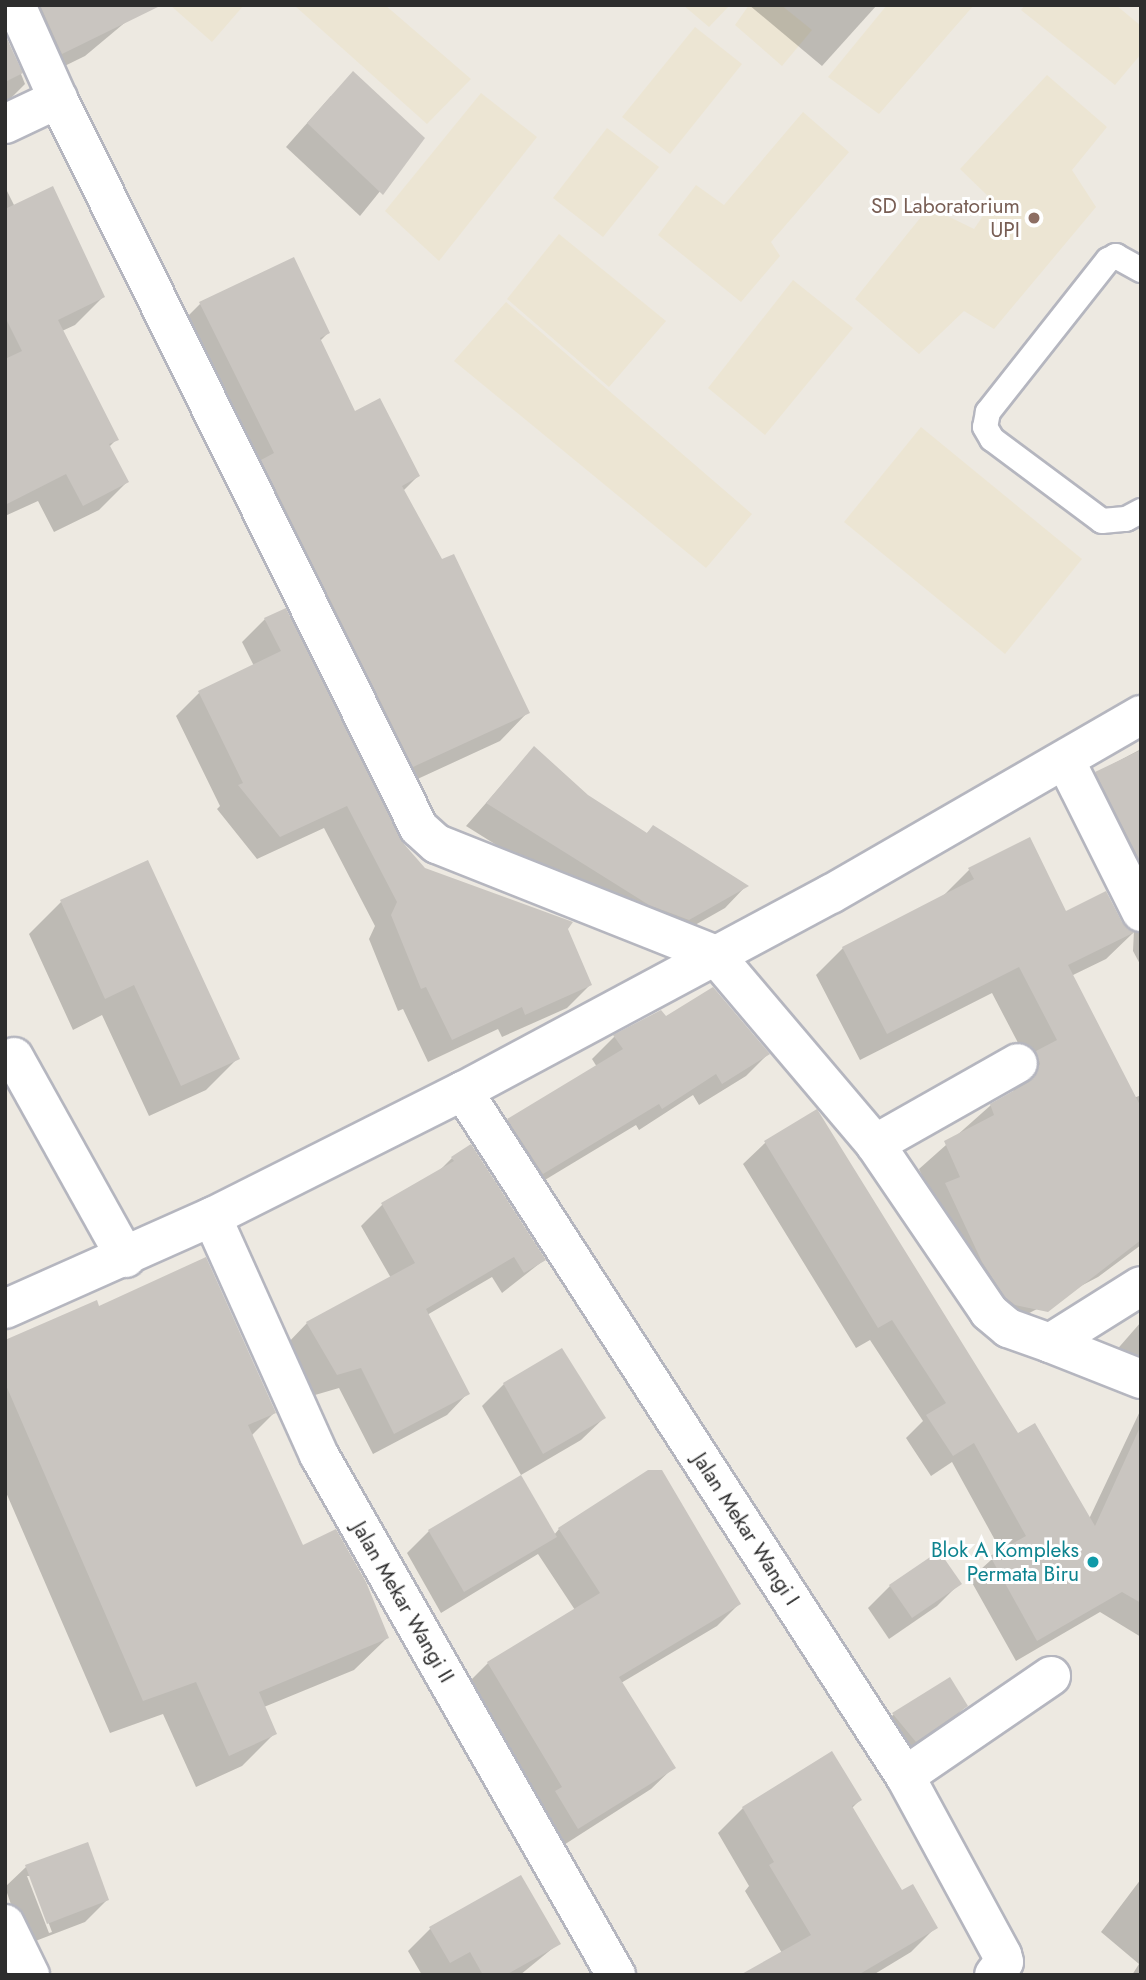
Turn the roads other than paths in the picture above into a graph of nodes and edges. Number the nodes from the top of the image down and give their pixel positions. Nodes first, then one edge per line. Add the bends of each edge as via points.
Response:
1 (16, 5) edge
2 (58, 99) junction
3 (5, 124) edge
4 (1141, 270) edge
5 (1141, 511) edge
6 (1141, 715) edge
7 (1065, 760) junction
8 (1141, 912) edge
9 (714, 954) junction
10 (14, 1057) dead end
11 (1018, 1063) dead end
12 (463, 1091) junction
13 (875, 1144) junction
14 (212, 1217) junction
15 (126, 1258) junction
16 (1141, 1286) edge
17 (5, 1309) edge
18 (1050, 1343) junction
19 (1141, 1379) edge
20 (1051, 1676) dead end
21 (905, 1776) junction
22 (5, 1924) edge
23 (1007, 1970) edge
24 (30, 1975) edge
25 (616, 1975) edge

1 - 2 street
2 - 3 street
2 - 9 street via 419,828 437,844
4 - 5 lane via 1116,256 1108,260 988,412 985,427 992,439 1101,521 1126,519
6 - 7 street
7 - 8 street
7 - 9 street via 831,894
9 - 12 street
9 - 13 street
10 - 15 street
11 - 13 street
12 - 14 street
12 - 21 street, Jalan Mekar Wangi I
13 - 18 street via 989,1312 1008,1328
14 - 15 street
14 - 25 street, Jalan Mekar Wangi II via 319,1455
15 - 17 street
16 - 18 street
18 - 19 street
20 - 21 street
21 - 23 street, Jalan Mekar Wangi I
22 - 24 street

